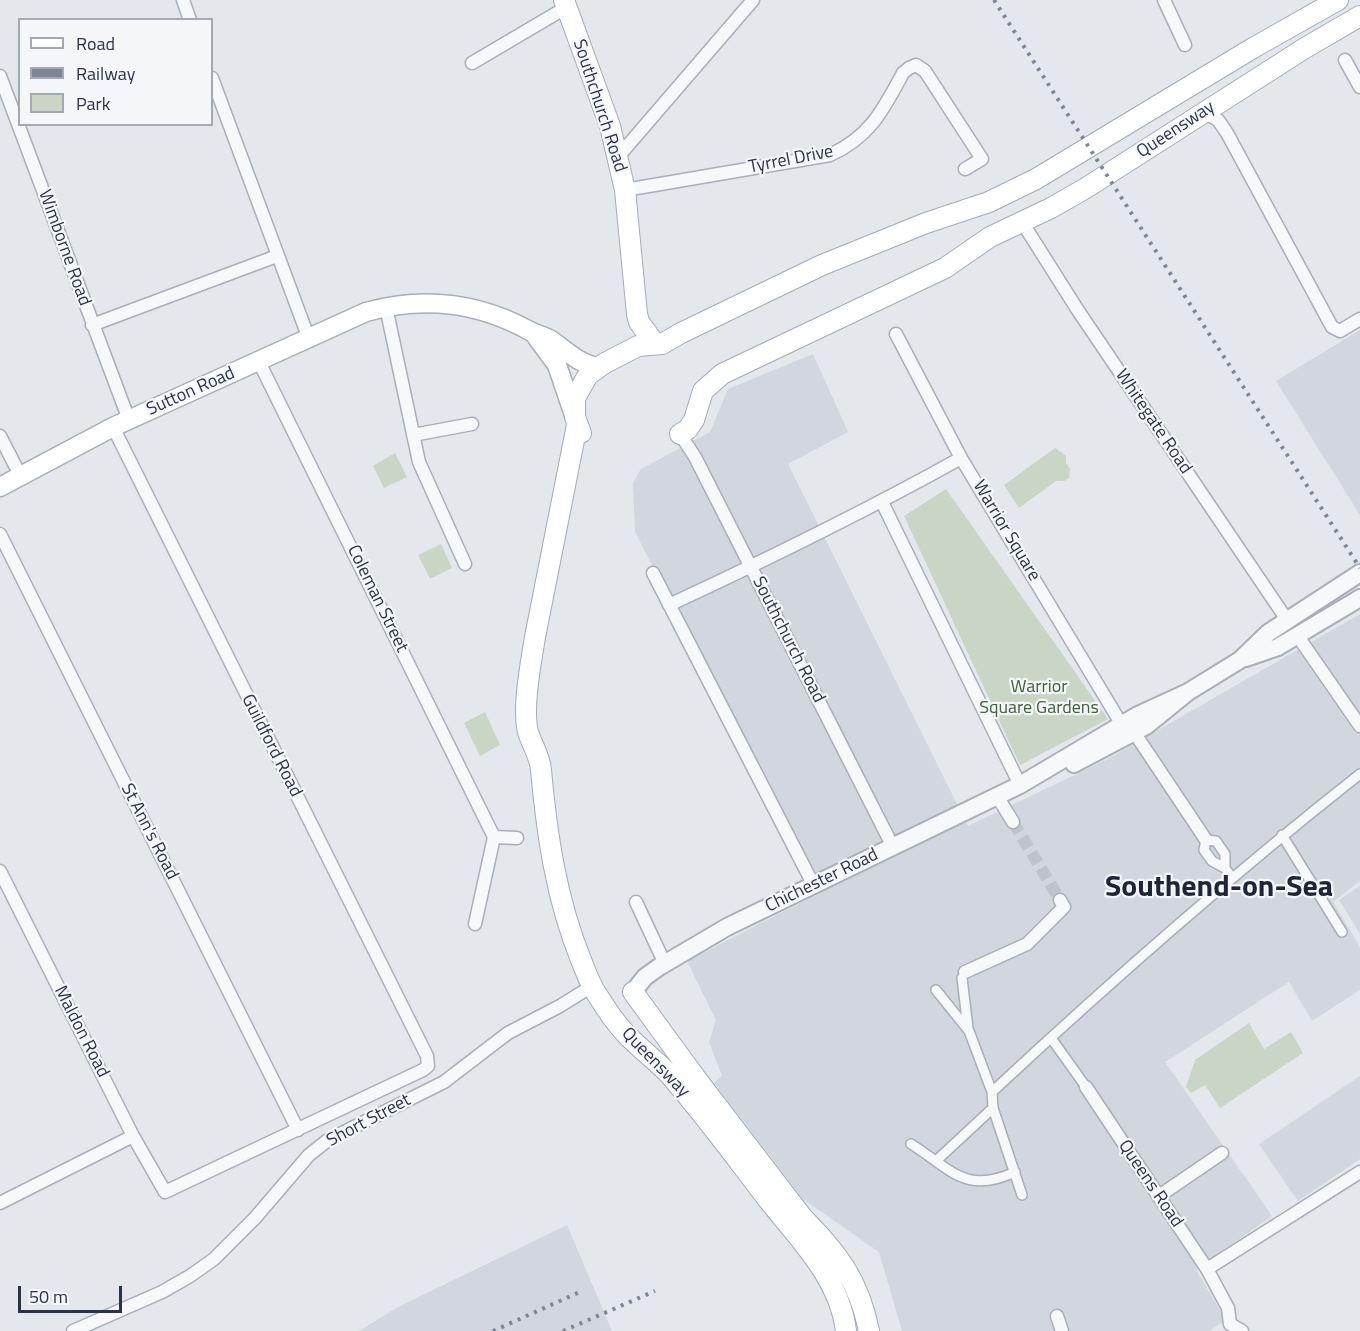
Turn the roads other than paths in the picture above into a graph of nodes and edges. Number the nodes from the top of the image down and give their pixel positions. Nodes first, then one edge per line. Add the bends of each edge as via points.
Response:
1 (183, 0) edge
2 (753, 0) edge
3 (1164, 0) edge
4 (1338, 0) edge
5 (566, 4) edge
6 (1360, 16) edge
7 (189, 18) edge
8 (1185, 45) dead end
9 (1345, 60) dead end
10 (472, 63) dead end
11 (0, 76) edge
12 (213, 81) edge
13 (1360, 87) edge
14 (1203, 112) junction
15 (18, 125) edge
16 (18, 126) edge
17 (617, 158) junction
18 (965, 169) dead end
19 (625, 190) junction
20 (1022, 222) junction
21 (277, 256) junction
22 (386, 307) junction
23 (1360, 319) edge
24 (92, 325) junction
25 (532, 332) junction
26 (896, 334) dead end
27 (309, 339) junction
28 (659, 344) junction
29 (259, 362) junction
30 (599, 367) junction
31 (121, 424) junction
32 (472, 424) dead end
33 (578, 425) junction
34 (681, 434) joint
35 (413, 435) junction
36 (0, 436) edge
37 (961, 458) junction
38 (20, 475) junction
39 (0, 487) edge
40 (882, 502) junction
41 (0, 534) edge
42 (465, 564) dead end
43 (751, 567) junction
44 (653, 573) dead end
45 (1360, 573) edge
46 (1360, 598) edge
47 (669, 605) junction
48 (1287, 620) junction
49 (1297, 635) junction
50 (1240, 660) junction
51 (1360, 726) edge
52 (1128, 728) junction
53 (1360, 774) edge
54 (1020, 785) junction
55 (997, 796) junction
56 (1013, 822) tunnel mouth
57 (1282, 835) junction
58 (494, 837) junction
59 (517, 838) dead end
60 (1206, 840) junction
61 (893, 847) junction
62 (1225, 868) junction
63 (0, 871) edge
64 (1232, 878) junction
65 (814, 886) junction
66 (1060, 900) dead end
67 (636, 902) dead end
68 (475, 924) dead end
69 (1342, 932) dead end
70 (665, 964) junction
71 (963, 975) joint
72 (592, 986) junction
73 (936, 990) dead end
74 (633, 992) joint
75 (969, 1031) junction
76 (1051, 1038) junction
77 (1086, 1087) joint
78 (992, 1092) junction
79 (993, 1108) junction
80 (298, 1130) junction
81 (133, 1136) junction
82 (911, 1144) dead end
83 (1222, 1153) dead end
84 (937, 1160) junction
85 (1015, 1172) junction
86 (1360, 1172) edge
87 (1022, 1195) dead end
88 (1159, 1196) junction
89 (0, 1203) edge
90 (1207, 1269) junction
91 (1057, 1316) dead end
92 (1227, 1328) edge
93 (73, 1331) edge
94 (846, 1331) edge
95 (869, 1331) edge
96 (1062, 1331) edge
97 (1242, 1331) edge

1 - 7 street
2 - 17 street
3 - 8 street
4 - 28 main road, Queensway via 989,202 822,265
5 - 10 street, Southchurch Road
5 - 17 main road, Southchurch Road via 610,126
6 - 14 main road, Queensway
9 - 13 street
11 - 15 street, Wimborne Road
12 - 21 street
14 - 20 main road, Queensway via 1086,188
14 - 23 street via 1223,126 1335,330
16 - 24 street, Wimborne Road
17 - 19 main road, Southchurch Road
18 - 19 street, Tyrrel Drive via 982,159 925,71 916,65 903,73 870,128 830,156
19 - 28 main road, Southchurch Road via 637,314 639,322
20 - 34 main road, Queensway via 990,237 945,268 722,374 703,391 694,420
20 - 48 street, Whitegate Road
21 - 24 street
21 - 27 street
22 - 25 main road, Sutton Road via 418,303 477,309 514,321
22 - 27 main road, Sutton Road via 366,312
22 - 35 street
24 - 31 street, Wimborne Road
25 - 30 main road, Sutton Road via 550,339 589,366
25 - 33 main road, Sutton Road via 557,365
26 - 37 street, Warrior Square
27 - 29 main road, Sutton Road
28 - 30 main road via 638,346
29 - 31 main road, Sutton Road
29 - 58 street, Coleman Street
30 - 33 main road via 588,375 575,398
31 - 38 main road, Sutton Road
31 - 80 street, Guildford Road via 427,1056 428,1066 423,1070
32 - 35 street
33 - 72 main road, Queensway via 529,670 526,712 528,732 541,760 556,882 571,936
34 - 43 street, Southchurch Road
35 - 42 street via 419,462
36 - 38 street
37 - 40 street
37 - 52 street, Warrior Square
38 - 39 main road, Sutton Road
40 - 43 street
40 - 54 street
41 - 80 street, St Ann's Road
43 - 47 street
43 - 61 street, Southchurch Road
44 - 47 street
45 - 48 street, Chichester Road
46 - 49 street, Chichester Road
47 - 65 street
48 - 50 street, Chichester Road
49 - 50 street, Chichester Road
49 - 51 street
50 - 52 street, Chichester Road
52 - 54 street, Chichester Road via 1082,761
52 - 60 street, Warrior Square
53 - 57 street
54 - 55 street, Chichester Road
55 - 56 street
55 - 61 street, Chichester Road
57 - 64 street
57 - 69 street
58 - 59 street
58 - 68 street
60 - 62 street, Warrior Square via 1204,850 1212,861
60 - 62 street, Warrior Square via 1216,841 1225,854
61 - 65 street, Chichester Road
62 - 64 street, Warrior Square
63 - 81 street, Maldon Road
64 - 76 street
65 - 70 street, Chichester Road via 727,927
66 - 71 street via 1064,907 1027,944
67 - 70 street
70 - 74 street, Chichester Road via 645,977
71 - 75 street
72 - 93 street, Short Street via 508,1033 444,1082 328,1140 309,1155 214,1259 190,1276
72 - 94 main road, Queensway via 625,1033 692,1100 816,1260 838,1296
73 - 75 street
74 - 95 main road, Queensway via 803,1218 843,1262 857,1287
75 - 78 street
76 - 77 street, Queens Road
76 - 78 street
77 - 88 street, Queens Road
78 - 79 street
79 - 84 street
79 - 85 street
80 - 81 street, Maldon Road via 165,1192
81 - 89 street
82 - 84 street
83 - 88 street
84 - 85 street via 956,1175 973,1181 1003,1178
85 - 87 street
86 - 90 street
88 - 90 street, Queens Road
90 - 92 street, Queens Road via 1227,1308
91 - 96 street
92 - 97 street, Queens Road

